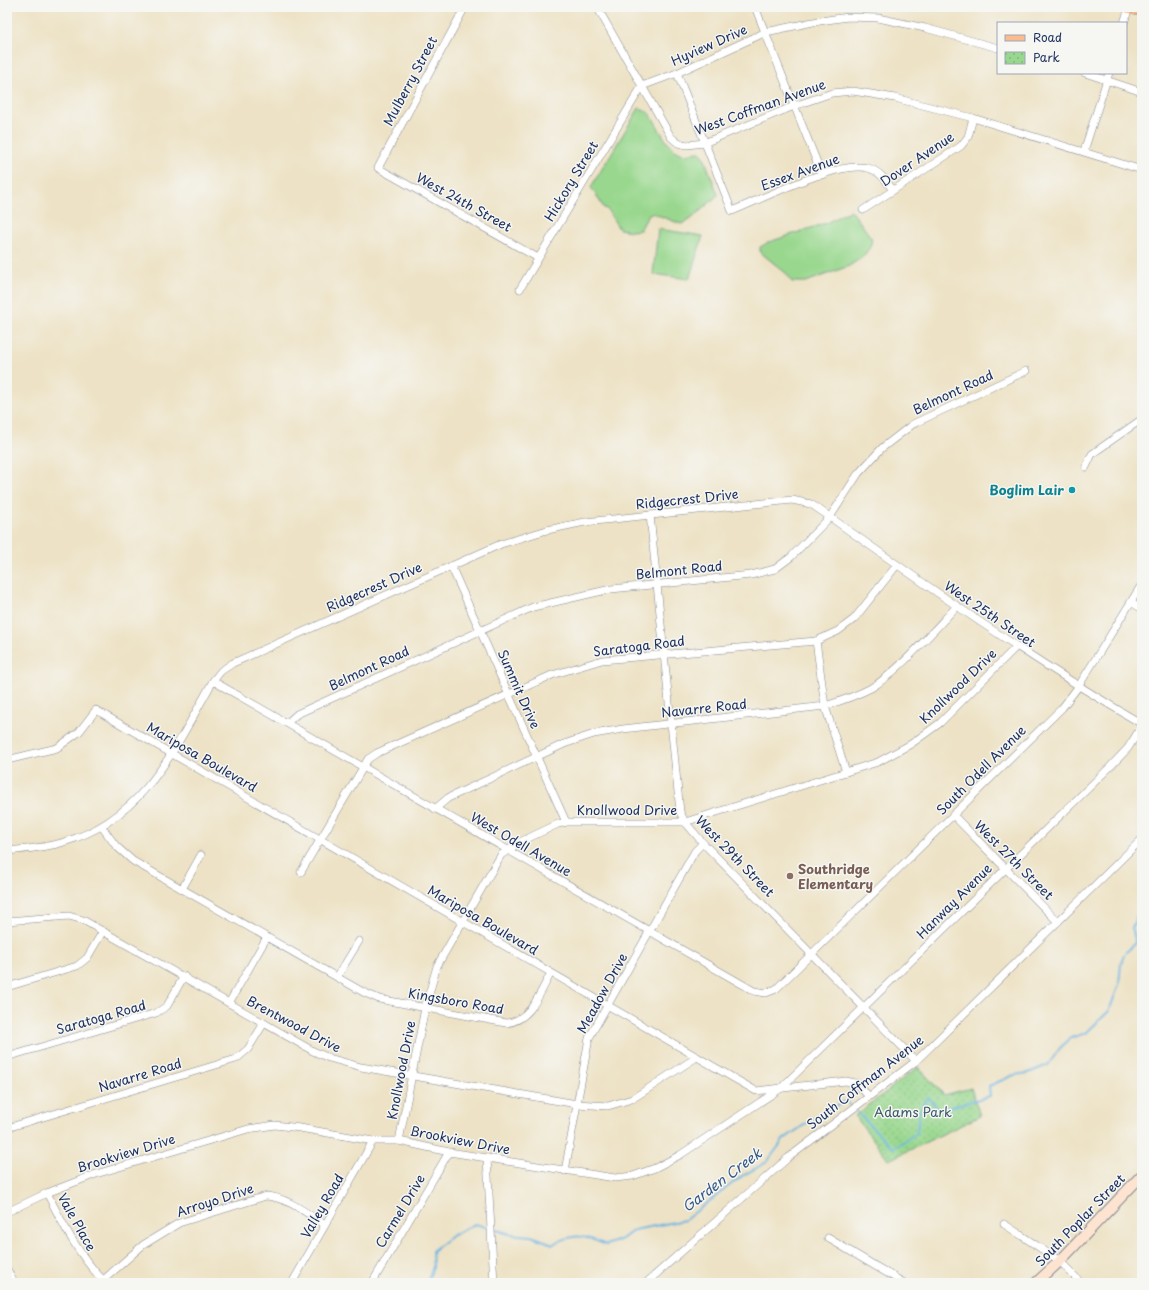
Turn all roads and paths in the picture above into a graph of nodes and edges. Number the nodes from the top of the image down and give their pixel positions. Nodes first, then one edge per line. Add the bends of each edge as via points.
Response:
1 (465, 7) edge
2 (597, 7) edge
3 (754, 7) edge
4 (1128, 7) edge
5 (1142, 10) edge
6 (1124, 22) edge
7 (766, 32) junction
8 (997, 48) edge
9 (677, 73) junction
10 (1093, 74) edge
11 (1108, 76) edge
12 (642, 86) junction
13 (1142, 92) edge
14 (794, 106) junction
15 (972, 118) junction
16 (704, 143) junction
17 (1084, 151) junction
18 (378, 168) joint
19 (1142, 170) edge
20 (822, 175) junction
21 (893, 190) junction
22 (863, 210) dead end
23 (538, 258) junction
24 (520, 289) dead end
25 (1026, 371) dead end
26 (1142, 419) edge
27 (1086, 467) dead end
28 (650, 515) junction
29 (830, 517) junction
30 (897, 565) junction
31 (451, 566) junction
32 (1142, 584) edge
33 (656, 586) junction
34 (1131, 602) junction
35 (957, 606) junction
36 (1142, 609) edge
37 (479, 630) junction
38 (816, 641) junction
39 (1016, 647) junction
40 (665, 654) junction
41 (213, 681) junction
42 (1078, 687) junction
43 (508, 694) junction
44 (825, 706) junction
45 (287, 724) junction
46 (671, 724) junction
47 (1142, 725) edge
48 (172, 753) junction
49 (537, 758) junction
50 (7, 760) edge
51 (363, 768) junction
52 (846, 772) junction
53 (435, 809) junction
54 (953, 815) junction
55 (566, 822) junction
56 (685, 822) junction
57 (102, 827) junction
58 (322, 839) junction
59 (1142, 839) edge
60 (703, 843) junction
61 (508, 850) junction
62 (7, 851) edge
63 (201, 855) dead end
64 (1005, 868) junction
65 (301, 872) dead end
66 (182, 889) junction
67 (7, 922) edge
68 (462, 922) junction
69 (1058, 922) junction
70 (103, 931) junction
71 (650, 932) junction
72 (266, 937) junction
73 (359, 941) dead end
74 (812, 953) junction
75 (551, 974) junction
76 (184, 976) junction
77 (337, 977) junction
78 (7, 987) edge
79 (229, 1003) junction
80 (607, 1005) junction
81 (864, 1007) junction
82 (425, 1008) junction
83 (264, 1023) junction
84 (7, 1057) edge
85 (697, 1057) junction
86 (916, 1060) junction
87 (413, 1076) junction
88 (780, 1089) junction
89 (868, 1095) junction
90 (577, 1104) junction
91 (7, 1128) edge
92 (373, 1141) junction
93 (399, 1141) junction
94 (449, 1152) junction
95 (487, 1158) junction
96 (565, 1171) junction
97 (1142, 1175) edge
98 (47, 1193) junction
99 (7, 1212) edge
100 (1004, 1224) dead end
101 (325, 1225) junction
102 (828, 1238) dead end
103 (1060, 1261) junction
104 (7, 1269) edge
105 (102, 1282) edge
106 (14, 1283) edge
107 (292, 1283) edge
108 (372, 1283) edge
109 (494, 1283) edge
110 (646, 1283) edge
111 (904, 1283) edge
112 (1036, 1283) edge
113 (1081, 1283) edge

1 - 18 street, Mulberry Street
2 - 12 street, West Coffman Avenue
3 - 7 street
4 - 5 main road
4 - 6 street
7 - 8 street, Hyview Drive via 848,17 878,18
7 - 9 street, Hyview Drive
7 - 14 street
9 - 12 street, Hyview Drive
9 - 16 street
10 - 11 street
11 - 13 street
11 - 17 street
12 - 16 street, West Coffman Avenue via 671,137 678,143 687,145
12 - 23 street, Hickory Street
14 - 15 street, West Coffman Avenue via 832,93 852,91 895,98
14 - 16 street, West Coffman Avenue
14 - 20 street
15 - 17 street, West Coffman Avenue
15 - 21 street, Dover Avenue via 968,137 961,146
16 - 20 street, Essex Avenue via 732,211
17 - 19 street, West Coffman Avenue
18 - 23 street, West 24th Street
20 - 21 street, Essex Avenue via 847,167 868,168 878,173
21 - 22 street, Dover Avenue
23 - 24 street, Hickory Street
25 - 29 street, Belmont Road via 913,424 882,448 858,474
26 - 27 street via 1092,454
28 - 29 street, Ridgecrest Drive via 792,500 810,504
28 - 31 street, Ridgecrest Drive via 585,522 546,530 501,544
28 - 33 street, West 29th Street
29 - 30 street, West 25th Street
29 - 33 street, Belmont Road via 791,557 775,569 751,575
30 - 35 street, West 25th Street
30 - 38 street, Saratoga Road via 854,619 838,631
31 - 37 street, Summit Drive
31 - 41 street, Ridgecrest Drive via 233,663 221,671
32 - 34 street, South Odell Avenue
33 - 37 street, Belmont Road via 611,589 566,598 533,607
33 - 40 street, West 29th Street
34 - 36 street
34 - 42 street, South Odell Avenue
35 - 39 street, West 25th Street
35 - 44 street, Navarre Road via 882,680 862,692
37 - 43 street, Summit Drive
37 - 45 street, Belmont Road via 297,714
38 - 40 street, Saratoga Road
38 - 44 street
39 - 42 street, West 25th Street
39 - 52 street, Knollwood Drive via 925,735 878,762
40 - 43 street, Saratoga Road via 602,660 552,675
40 - 46 street, West 29th Street
41 - 45 street, West Odell Avenue
41 - 48 street, Ridgecrest Drive
42 - 47 street, West 25th Street
42 - 54 street, South Odell Avenue via 1062,708
43 - 49 street, Summit Drive
43 - 51 street, Saratoga Road via 376,754 368,759
44 - 46 street, Navarre Road
44 - 52 street
45 - 51 street, West Odell Avenue
46 - 49 street, Navarre Road via 594,734 564,744
46 - 56 street, West 29th Street via 680,812
47 - 64 street, Hanway Avenue via 1128,748 1112,765
48 - 50 street, Mariposa Boulevard via 96,710 79,732 57,748
48 - 57 street, Ridgecrest Drive via 154,780 133,804
48 - 58 street, Mariposa Boulevard
49 - 53 street, Navarre Road via 448,798
49 - 55 street, Summit Drive
51 - 53 street, West Odell Avenue
51 - 58 street, Saratoga Road
52 - 56 street, Knollwood Drive
53 - 61 street, West Odell Avenue
54 - 64 street, West 27th Street
54 - 74 street, South Odell Avenue
55 - 56 street, Knollwood Drive
55 - 61 street, Knollwood Drive
56 - 60 street, West 29th Street
57 - 62 street, Ridgecrest Drive via 63,843
57 - 66 street, Kingsboro Road via 124,855
58 - 65 street, Saratoga Road
58 - 68 street, Mariposa Boulevard
59 - 69 street, South Coffman Avenue
60 - 71 street, Meadow Drive via 695,851
60 - 74 street, West 29th Street
61 - 68 street, Knollwood Drive via 501,855
61 - 71 street, West Odell Avenue
63 - 66 street
64 - 69 street, West 27th Street
64 - 81 street, Hanway Avenue
66 - 72 street, Kingsboro Road
67 - 70 street, Brentwood Drive via 68,916 83,920
68 - 75 street, Mariposa Boulevard
68 - 82 street, Knollwood Drive via 436,966
69 - 86 street, South Coffman Avenue
70 - 76 street, Brentwood Drive
70 - 78 street via 87,958 77,966
71 - 74 street, West Odell Avenue via 754,991 766,993 776,989
71 - 80 street, Meadow Drive
72 - 77 street, Kingsboro Road
72 - 79 street
73 - 77 street
74 - 81 street, West 29th Street
75 - 80 street, Mariposa Boulevard
75 - 82 street, Kingsboro Road via 527,1014 514,1022 506,1023
76 - 79 street, Brentwood Drive
76 - 84 street, Saratoga Road via 167,1006 156,1013
77 - 82 street, Kingsboro Road via 379,999
79 - 83 street, Brentwood Drive
80 - 85 street, Mariposa Boulevard
80 - 90 street, Meadow Drive via 589,1038
81 - 86 street, West 29th Street
81 - 88 street, Hanway Avenue
82 - 87 street, Knollwood Drive
83 - 87 street, Brentwood Drive via 344,1064
83 - 91 street, Navarre Road via 248,1049 236,1059
85 - 88 street, Mariposa Boulevard via 756,1091
85 - 90 street, Brentwood Drive via 632,1098 608,1106
86 - 89 street, South Coffman Avenue
87 - 90 street, Brentwood Drive
87 - 93 street, Knollwood Drive
88 - 89 street, Mariposa Boulevard via 846,1081 855,1083
88 - 96 street, Brookview Drive via 680,1155 655,1168 632,1176 615,1178
89 - 110 street, South Coffman Avenue via 788,1158
90 - 96 street, Meadow Drive
92 - 93 street, Brookview Drive
92 - 98 street, Brookview Drive via 281,1126 248,1129 96,1174
92 - 101 street, Valley Road
93 - 94 street, Brookview Drive
94 - 95 street, Brookview Drive
94 - 108 street, Carmel Drive
95 - 96 street, Brookview Drive
95 - 109 street
97 - 103 main road, South Poplar Street
98 - 99 street, Brookview Drive
98 - 105 street, Vale Place via 76,1248
100 - 103 street
101 - 105 street, Arroyo Drive via 287,1202 266,1196 179,1223 143,1245
101 - 107 street, Valley Road
102 - 111 street
103 - 112 main road, South Poplar Street
103 - 113 street
104 - 106 street

